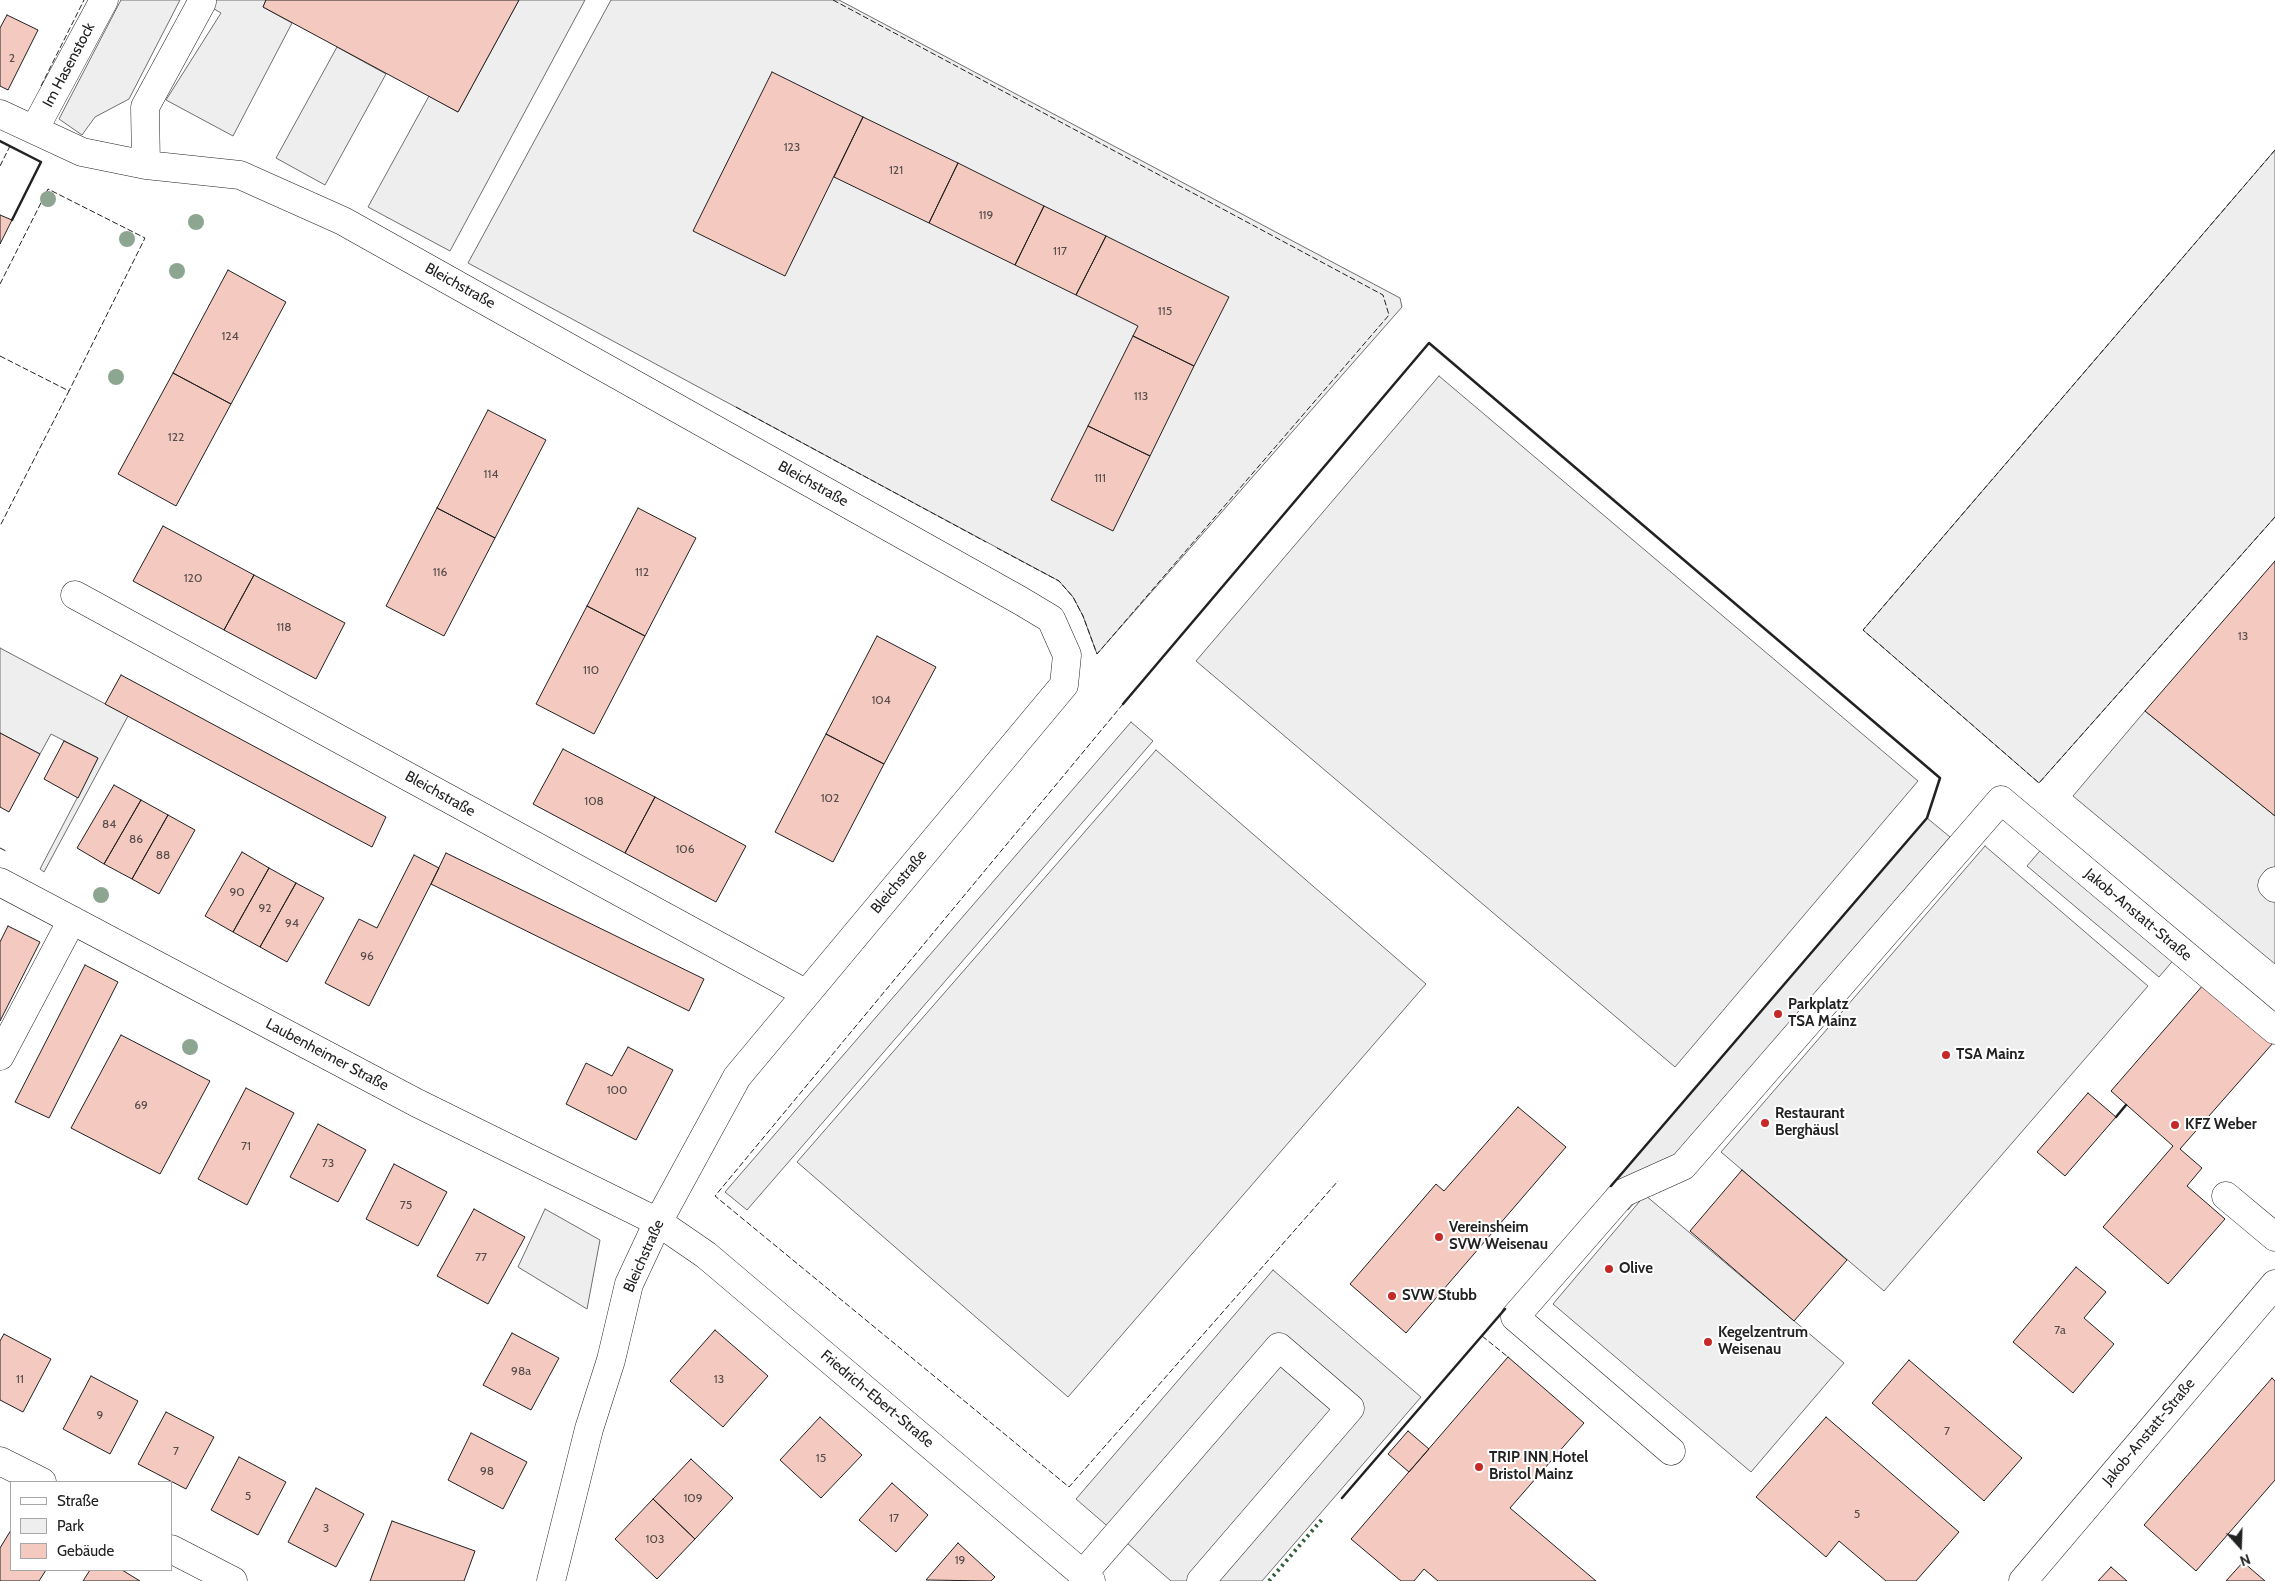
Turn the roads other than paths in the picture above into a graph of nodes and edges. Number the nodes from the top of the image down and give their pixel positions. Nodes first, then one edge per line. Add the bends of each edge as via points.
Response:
1 (104, 0) edge
2 (202, 2) dead end
3 (0, 114) edge
4 (34, 130) junction
5 (146, 164) junction
6 (75, 595) dead end
7 (2275, 881) edge
8 (0, 882) edge
9 (2275, 888) edge
10 (72, 920) junction
11 (805, 993) junction
12 (2275, 1030) edge
13 (0, 1056) edge
14 (2226, 1196) dead end
15 (658, 1222) junction
16 (2275, 1237) edge
17 (2275, 1284) edge
18 (1671, 1452) dead end
19 (0, 1461) edge
20 (40, 1481) edge
21 (172, 1550) edge
22 (1087, 1578) edge
23 (233, 1581) edge
24 (551, 1581) edge
25 (1201, 1581) edge
26 (2023, 1581) edge

1 - 4 street, Im Hasenstock
2 - 5 street via 145,106
3 - 4 street
4 - 5 street via 82,152
5 - 11 street, Bleichstraße via 240,176 343,221 1051,619 1067,655 1064,685
6 - 11 street, Bleichstraße
7 - 9 street via 2272,885
8 - 10 street, Laubenheimer Straße
10 - 13 street
10 - 15 street, Laubenheimer Straße via 417,1103
11 - 15 street, Bleichstraße via 737,1077
12 - 18 street, Jakob-Anstatt-Straße via 2001,800 1683,1166 1623,1193 1515,1317
14 - 16 street
15 - 22 street, Friedrich-Ebert-Straße via 706,1255
15 - 24 street, Bleichstraße via 629,1284
17 - 26 street, Jakob-Anstatt-Straße
19 - 20 street
21 - 23 street
22 - 25 street via 1279,1347 1350,1408

